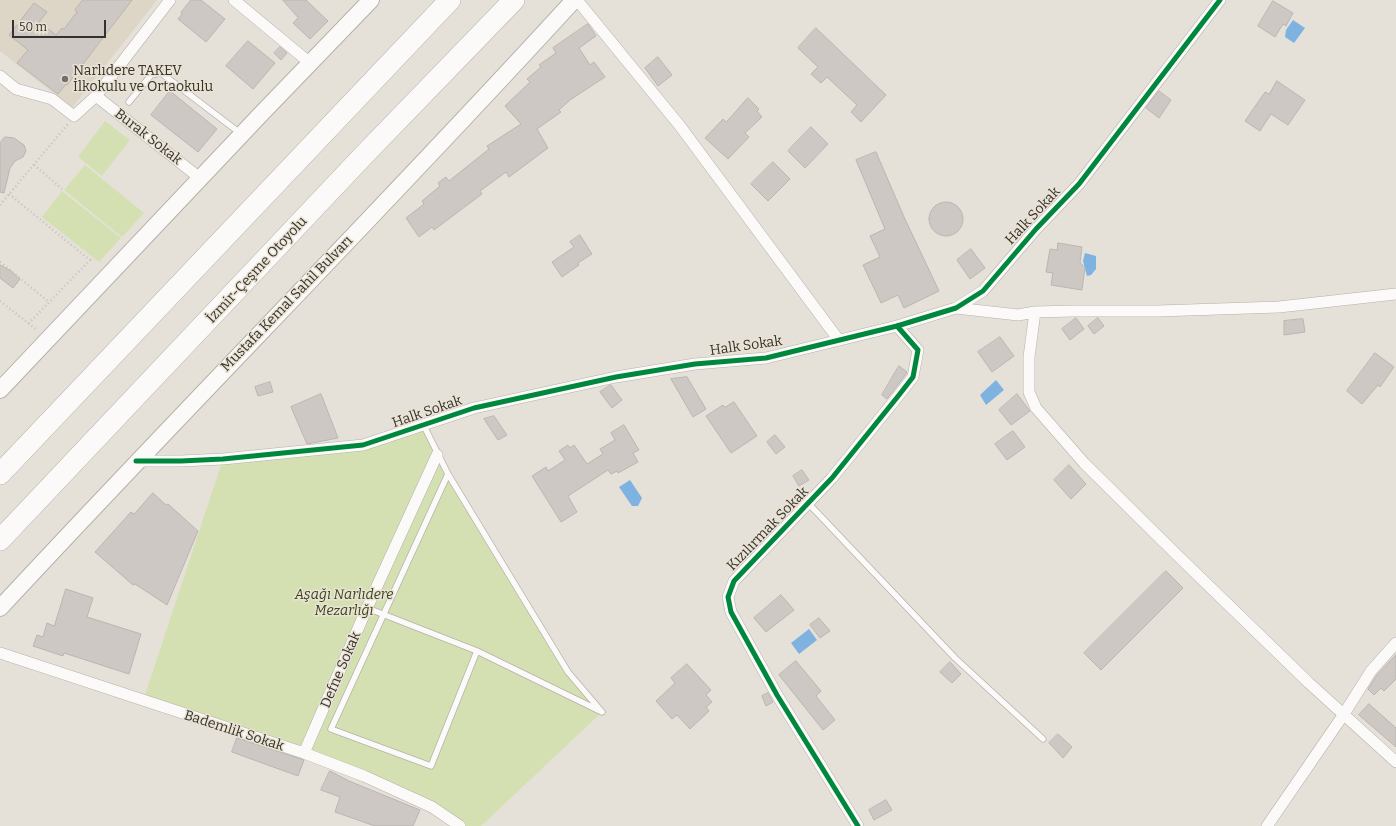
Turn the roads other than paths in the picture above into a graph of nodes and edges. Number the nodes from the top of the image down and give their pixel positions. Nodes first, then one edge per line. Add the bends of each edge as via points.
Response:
1 (170, 0) edge
2 (235, 0) edge
3 (371, 0) edge
4 (450, 0) edge
5 (514, 0) edge
6 (574, 0) edge
7 (577, 0) edge
8 (1220, 0) edge
9 (310, 63) junction
10 (0, 76) edge
11 (96, 96) junction
12 (129, 102) dead end
13 (242, 135) junction
14 (201, 179) junction
15 (1396, 294) edge
16 (956, 308) junction
17 (1035, 312) junction
18 (897, 326) junction
19 (838, 340) junction
20 (0, 390) edge
21 (424, 426) junction
22 (437, 455) junction
23 (136, 461) junction
24 (0, 474) edge
25 (448, 474) junction
26 (809, 504) junction
27 (0, 540) edge
28 (0, 608) edge
29 (367, 608) junction
30 (382, 615) junction
31 (1396, 643) edge
32 (477, 651) junction
33 (0, 653) edge
34 (1344, 714) junction
35 (1043, 739) dead end
36 (304, 754) junction
37 (1396, 762) edge
38 (460, 826) edge
39 (858, 826) edge
40 (1268, 826) edge

1 - 11 street
2 - 9 street
3 - 9 main road
4 - 24 highway
5 - 27 highway, İzmir-Çeşme Otoyolu
6 - 23 main road, Mustafa Kemal Sahil Bulvarı via 473,110
7 - 19 street via 680,126
8 - 16 street, Halk Sokak via 1079,184 983,291
9 - 13 main road
10 - 11 street via 16,88 52,99 74,116
11 - 14 street, Burak Sokak
12 - 13 lane via 151,75 161,73
13 - 14 main road
14 - 20 main road
15 - 17 street via 1279,307
16 - 17 street via 1018,315
16 - 18 street, Halk Sokak
17 - 34 street via 1029,357 1030,392 1036,408 1084,463 1309,683
18 - 19 street, Halk Sokak
18 - 26 street, Kızılırmak Sokak via 918,350 913,377
19 - 21 street, Halk Sokak via 766,358 695,364 616,376 474,408
21 - 22 lane
21 - 23 street, Halk Sokak via 362,445 181,462
22 - 25 lane
22 - 29 street, Defne Sokak
23 - 28 main road, Mustafa Kemal Sahil Bulvarı
25 - 30 lane
25 - 32 lane via 568,672 602,712
26 - 35 lane via 955,658
26 - 39 street, Kızılırmak Sokak via 734,581 728,597 731,612 778,695
29 - 30 lane
29 - 36 street, Defne Sokak
30 - 32 lane
30 - 32 lane via 331,729 431,766
31 - 34 street via 1371,671
33 - 36 street, Bademlik Sokak
34 - 37 street
34 - 40 street
36 - 38 street, Bademlik Sokak via 364,776 432,807

